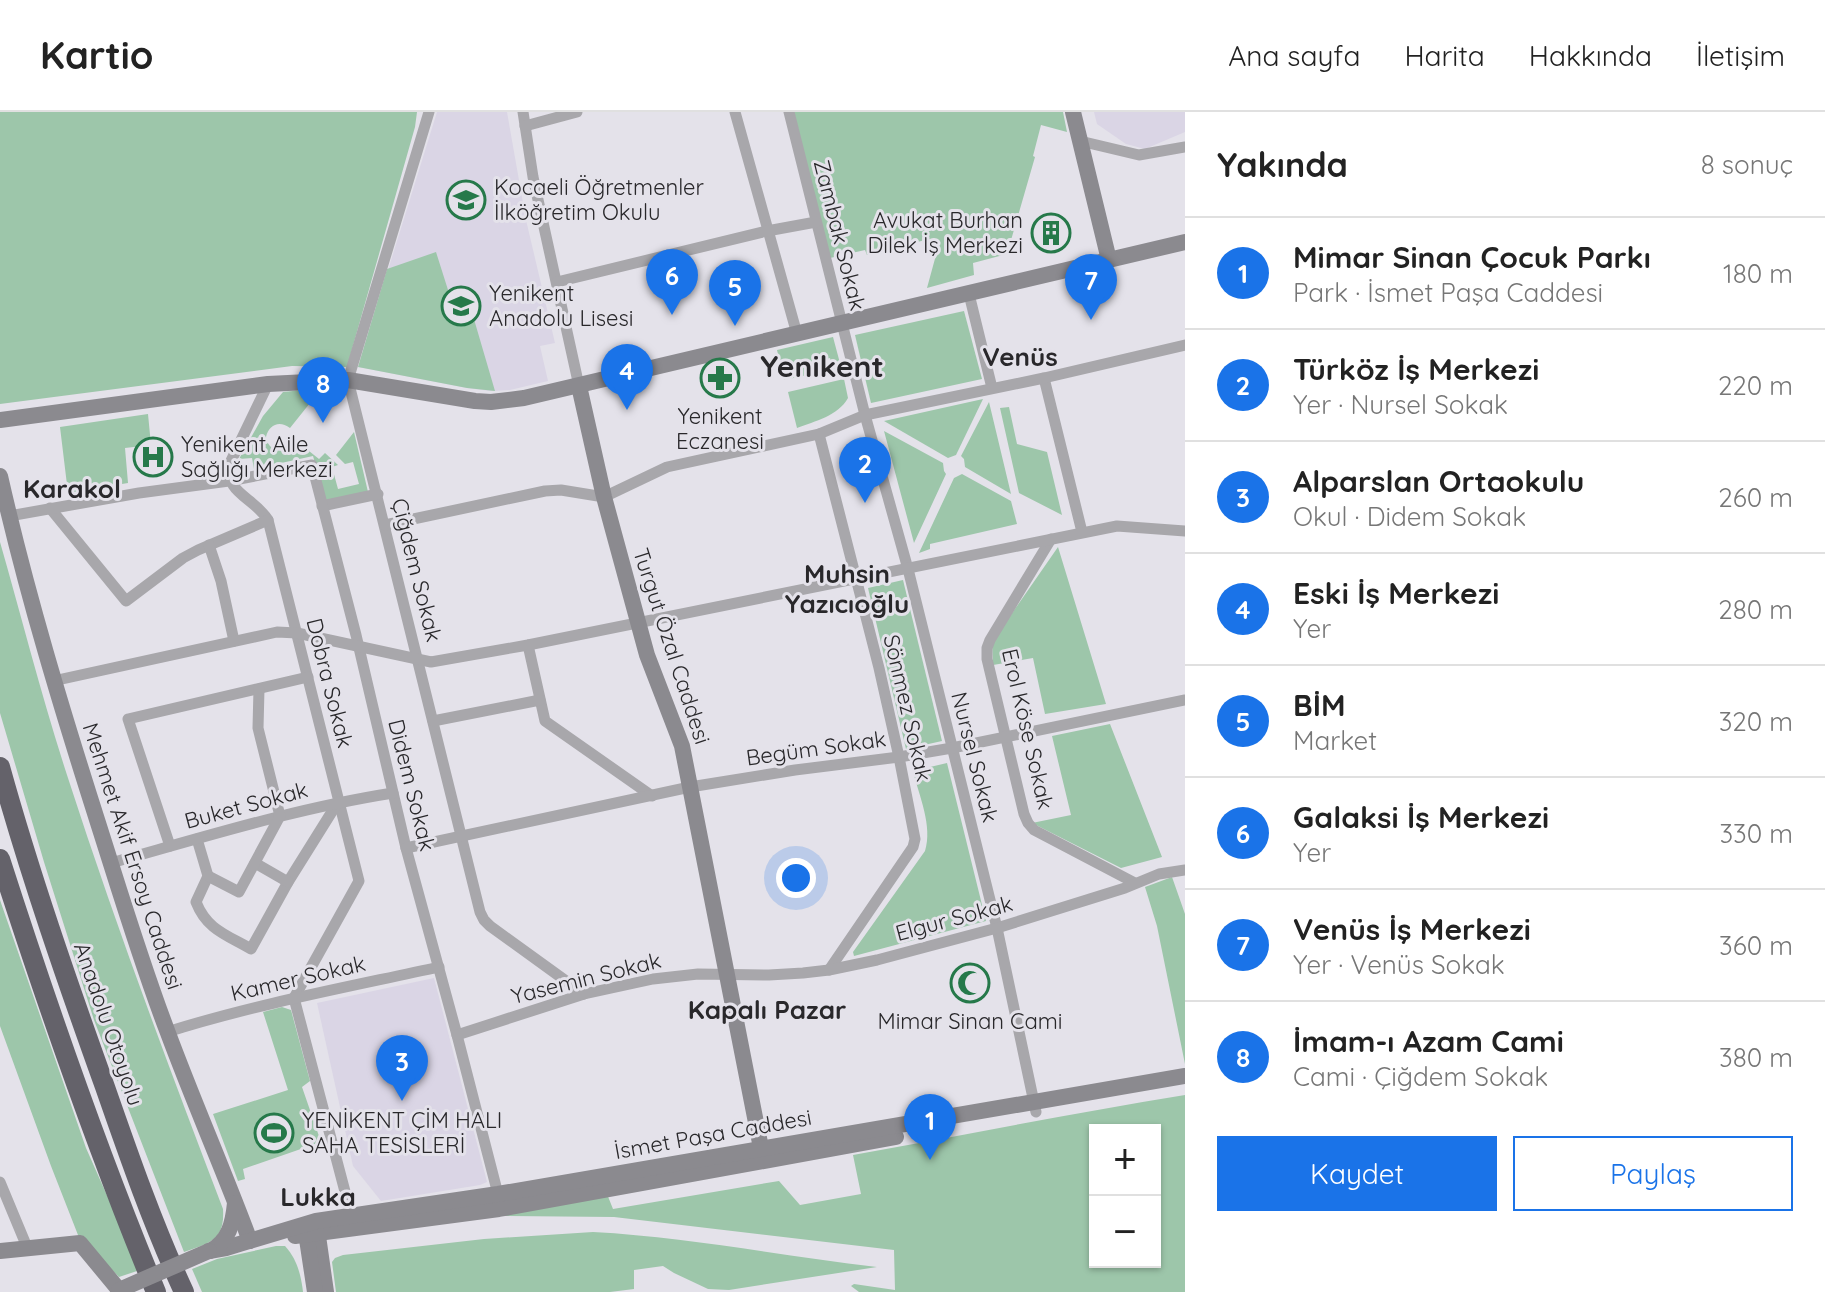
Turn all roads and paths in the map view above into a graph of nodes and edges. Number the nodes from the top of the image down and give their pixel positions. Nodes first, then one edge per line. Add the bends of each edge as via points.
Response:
1 (429, 112) edge
2 (523, 112) edge
3 (577, 112) edge
4 (735, 112) edge
5 (789, 112) edge
6 (1073, 112) edge
7 (525, 126) junction
8 (1080, 141) junction
9 (1185, 147) edge
10 (816, 222) junction
11 (767, 231) junction
12 (1185, 242) edge
13 (1109, 260) junction
14 (557, 282) junction
15 (969, 294) junction
16 (842, 324) junction
17 (797, 334) junction
18 (1185, 345) edge
19 (1044, 378) junction
20 (348, 380) junction
21 (268, 384) junction
22 (579, 386) junction
23 (992, 388) junction
24 (865, 415) junction
25 (0, 420) edge
26 (819, 434) junction
27 (0, 476) edge
28 (229, 481) junction
29 (378, 494) junction
30 (604, 497) junction
31 (322, 506) junction
32 (50, 508) junction
33 (9, 516) junction
34 (268, 520) junction
35 (385, 525) junction
36 (1185, 531) edge
37 (1082, 532) junction
38 (1051, 539) junction
39 (209, 545) junction
40 (908, 569) junction
41 (857, 578) junction
42 (638, 621) junction
43 (297, 633) junction
44 (234, 641) junction
45 (528, 645) junction
46 (358, 646) junction
47 (417, 659) junction
48 (308, 677) junction
49 (53, 681) junction
50 (259, 689) junction
51 (540, 700) junction
52 (1185, 700) edge
53 (433, 721) junction
54 (1005, 737) junction
55 (952, 748) junction
56 (899, 757) junction
57 (0, 767) edge
58 (690, 787) junction
59 (393, 793) junction
60 (652, 796) junction
61 (338, 802) junction
62 (280, 816) junction
63 (460, 836) junction
64 (197, 839) junction
65 (170, 846) junction
66 (406, 848) junction
67 (0, 859) edge
68 (111, 863) junction
69 (255, 863) junction
70 (1185, 870) edge
71 (208, 876) junction
72 (288, 882) junction
73 (1135, 883) junction
74 (997, 928) junction
75 (439, 967) junction
76 (829, 970) junction
77 (727, 975) junction
78 (584, 994) junction
79 (294, 998) junction
80 (167, 1032) junction
81 (457, 1035) junction
82 (1185, 1076) edge
83 (1185, 1087) edge
84 (1035, 1107) junction
85 (763, 1154) junction
86 (0, 1182) edge
87 (499, 1201) junction
88 (235, 1202) junction
89 (353, 1222) junction
90 (312, 1228) junction
91 (282, 1234) junction
92 (250, 1241) junction
93 (27, 1247) junction
94 (0, 1251) edge
95 (209, 1251) junction
96 (317, 1264) junction
97 (118, 1291) edge
98 (156, 1292) edge
99 (184, 1292) edge
100 (315, 1292) edge
101 (326, 1292) edge

1 - 20 street
2 - 7 street, Turgut Özal Caddesi
3 - 7 street
4 - 11 street
5 - 10 street, Zambak Sokak
6 - 8 street
7 - 14 street, Turgut Özal Caddesi
8 - 9 street via 1139,155
8 - 13 street
10 - 11 street
10 - 16 street, Zambak Sokak
11 - 14 street
11 - 17 street
12 - 13 street
13 - 15 street
14 - 22 street, Turgut Özal Caddesi
15 - 16 street
15 - 23 street
16 - 17 street
16 - 24 street, Zambak Sokak
17 - 22 street
18 - 19 street
19 - 23 street
19 - 37 street
20 - 21 street
20 - 22 street via 491,402
20 - 29 street, Çiğdem Sokak
21 - 25 street
21 - 28 street via 230,463
22 - 30 street, Turgut Özal Caddesi
23 - 24 street
24 - 26 street
24 - 40 street, Nursel Sokak
26 - 30 street via 676,464
26 - 41 street, Sönmez Sokak
27 - 33 street, Mehmet Akif Ersoy Caddesi
28 - 31 street, Didem Sokak via 312,465
28 - 32 street
28 - 34 street
29 - 31 street
29 - 35 street, Çiğdem Sokak
30 - 35 street via 545,491
30 - 42 street, Turgut Özal Caddesi
31 - 46 street, Didem Sokak
32 - 33 street
32 - 39 street via 126,601
33 - 49 street, Mehmet Akif Ersoy Caddesi
34 - 39 street
34 - 43 street, Dobra Sokak
35 - 47 street, Çiğdem Sokak
36 - 37 street via 1117,526
37 - 38 street
38 - 40 street
38 - 54 street, Erol Köse Sokak via 987,648
39 - 44 street
40 - 41 street
40 - 55 street, Nursel Sokak
41 - 42 street
41 - 56 street, Sönmez Sokak
42 - 45 street
42 - 58 street, Turgut Özal Caddesi via 652,673 679,734
43 - 44 street
43 - 46 street
43 - 48 street, Dobra Sokak
44 - 49 street
45 - 47 street via 431,662
45 - 51 street
46 - 47 street
46 - 59 street, Didem Sokak
47 - 53 street, Çiğdem Sokak
48 - 50 street
48 - 61 street, Dobra Sokak
49 - 68 street, Mehmet Akif Ersoy Caddesi
50 - 62 street via 258,728
50 - 65 street via 128,719
51 - 53 street
51 - 60 street via 545,721
52 - 54 street, Begüm Sokak
53 - 63 street, Çiğdem Sokak
54 - 55 street, Begüm Sokak
54 - 73 street, Erol Köse Sokak via 1024,814 1034,830
55 - 56 street, Begüm Sokak
55 - 74 street, Nursel Sokak
56 - 58 street, Begüm Sokak
56 - 76 street, Sönmez Sokak via 913,847
57 - 99 highway, Anadolu Otoyolu via 87,1038
58 - 60 street, Begüm Sokak
58 - 77 street, Turgut Özal Caddesi
59 - 61 street, Buket Sokak
59 - 66 street, Didem Sokak
60 - 63 street, Begüm Sokak
61 - 62 street, Buket Sokak
61 - 72 street
61 - 79 street, Dobra Sokak via 359,881
62 - 64 street, Buket Sokak
62 - 69 street
63 - 66 street, Begüm Sokak
63 - 78 street, Çiğdem Sokak via 484,920
64 - 65 street, Buket Sokak
64 - 71 street
65 - 68 street, Buket Sokak
66 - 75 street, Didem Sokak
67 - 98 highway via 92,1133
68 - 80 street, Mehmet Akif Ersoy Caddesi
69 - 71 street via 239,892
69 - 72 street
70 - 73 street, Elgur Sokak
71 - 72 street via 196,902 204,919 251,949
73 - 74 street, Elgur Sokak
74 - 76 street, Elgur Sokak
74 - 84 street, Nursel Sokak
75 - 79 street, Kamer Sokak
75 - 81 street, Didem Sokak
76 - 77 street, Elgur Sokak
77 - 78 street, Yasemin Sokak via 672,976
77 - 85 street, Turgut Özal Caddesi
78 - 81 street, Yasemin Sokak
79 - 80 street, Kamer Sokak
79 - 89 street
80 - 88 street, Mehmet Akif Ersoy Caddesi
81 - 87 street, Didem Sokak
82 - 84 street, İsmet Paşa Caddesi
83 - 84 street, İsmet Paşa Caddesi
84 - 85 street, İsmet Paşa Caddesi
85 - 87 street, İsmet Paşa Caddesi
86 - 93 street
87 - 89 street, İsmet Paşa Caddesi
88 - 91 street via 259,1224
88 - 92 street, Mehmet Akif Ersoy Caddesi
88 - 95 street via 230,1229
89 - 90 street, İsmet Paşa Caddesi
89 - 96 street
90 - 91 street, İsmet Paşa Caddesi
90 - 96 street
91 - 92 street, İsmet Paşa Caddesi
91 - 96 street
92 - 95 street, İsmet Paşa Caddesi
93 - 94 street
93 - 97 street via 80,1243
95 - 97 street, İsmet Paşa Caddesi, bridge
96 - 100 street
96 - 101 street

